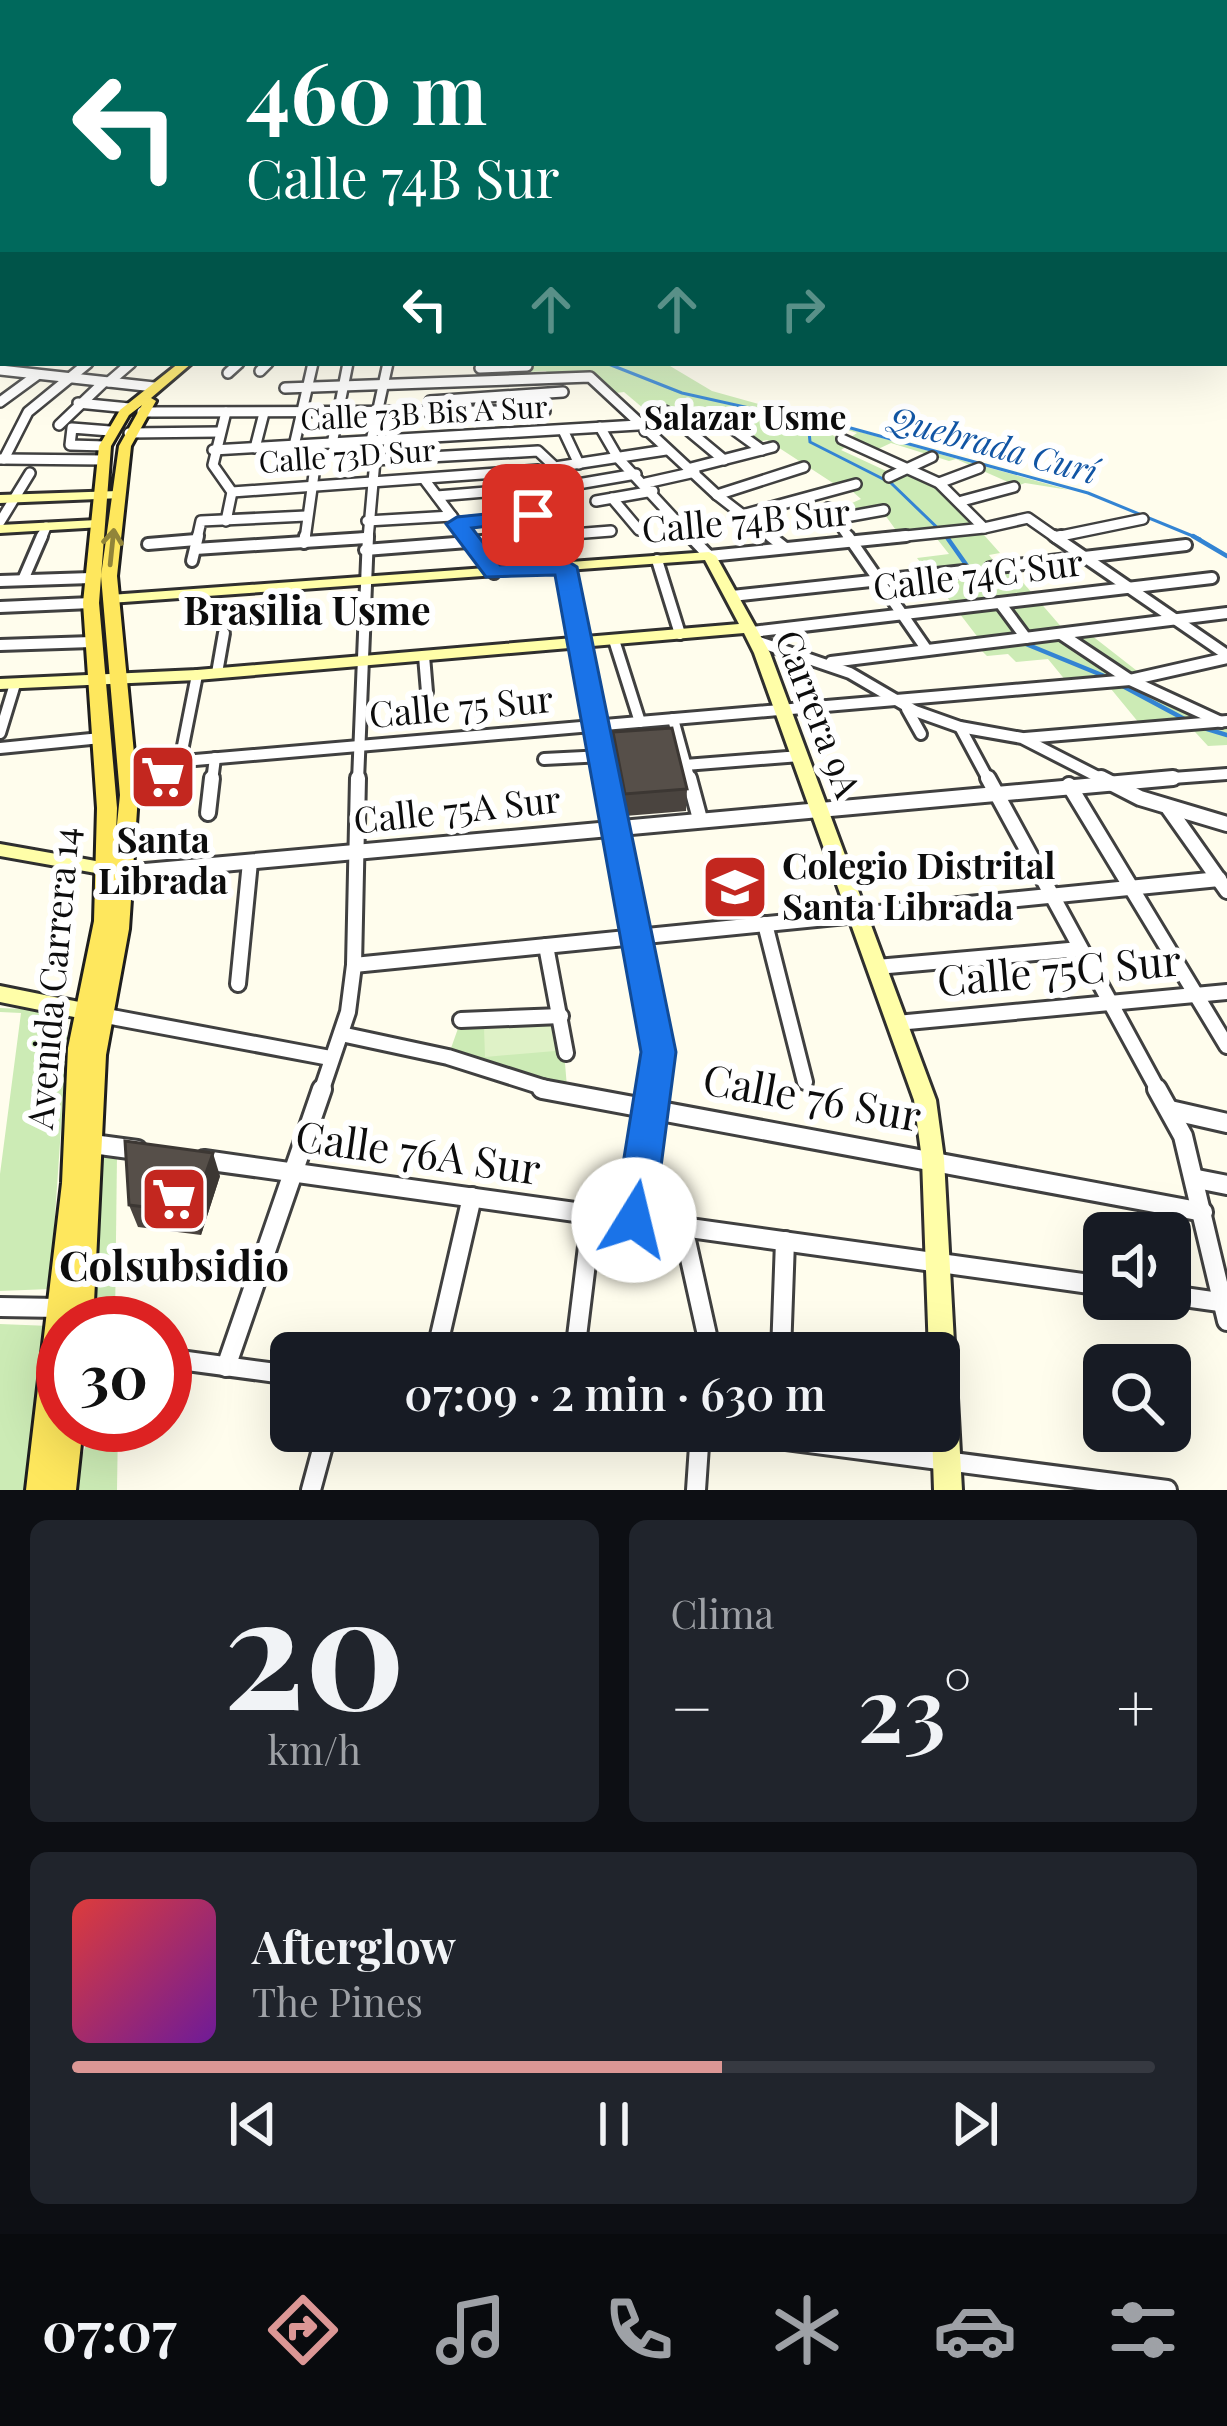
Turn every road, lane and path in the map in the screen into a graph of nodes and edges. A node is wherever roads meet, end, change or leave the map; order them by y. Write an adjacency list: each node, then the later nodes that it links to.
1 (85, 366): 16 (street)
2 (126, 366): 17 (street)
3 (181, 366): 20 (main road, Avenida Carrera 14)
4 (191, 366): 30 (main road, Avenida Carrera 14)
5 (236, 366): 14 (street)
6 (265, 366): 12 (street)
7 (312, 366): 22 (street)
8 (347, 366): 23 (street)
9 (387, 366): 24 (street)
10 (479, 366): 11 (street); 18 (street)
11 (527, 366)
12 (260, 371)
13 (2, 372): 15 (street)
14 (228, 373)
15 (38, 375): 16 (street); 28 (street)
16 (74, 379): 17 (street); 52 (street)
17 (106, 382): 20 (street); 29 (street)
18 (483, 382): 19 (street); 45 (street)
19 (422, 385): 24 (street); 27 (street)
20 (154, 387): 30 (main road, Avenida Carrera 14)
21 (284, 388): 22 (street)
22 (304, 388): 23 (street); 36 (street)
23 (340, 388): 24 (street); 37 (street)
24 (381, 388): 39 (street)
25 (563, 392): 26 (street)
26 (513, 396): 27 (street); 34 (street)
27 (430, 401): 41 (street)
28 (0, 402)
29 (77, 403): 30 (street); 43 (street)
30 (136, 410): 33 (street); 47 (main road, Avenida Carrera 14); 50 (main road, Avenida Carrera 14)
31 (545, 411): 34 (street)
32 (665, 411): 42 (street)
33 (226, 412): 35 (street); 48 (street)
34 (525, 412): 38 (street); 49 (street)
35 (264, 413): 36 (street); 60 (street)
36 (298, 413): 37 (street); 59 (street)
37 (336, 414): 39 (street); 57 (street)
38 (474, 414): 41 (street); 53 (street)
39 (376, 415): 40 (street); 56 (street)
40 (425, 415): 41 (street); 54 (street)
41 (438, 415)
42 (681, 423): 45 (street, Calle 73B Bis A Sur); 68 (street); 68 (street, Calle 73B Bis A Sur)
43 (59, 425)
44 (600, 427): 45 (street, Calle 73B Bis A Sur); 46 (street, Calle 73B Bis A Sur); 65 (street, Carrera 9A)
45 (641, 428): 62 (street)
46 (563, 430): 49 (street, Calle 73B Bis A Sur); 69 (street)
47 (110, 431): 63 (main road, Avenida Carrera 14); 63 (street)
48 (219, 432): 50 (street); 61 (street)
49 (530, 432): 53 (street, Calle 73B Bis A Sur)
50 (129, 433): 86 (main road, Avenida Carrera 14)
51 (0, 434): 52 (street)
52 (17, 434): 66 (street)
53 (476, 435): 54 (street, Calle 73B Bis A Sur)
54 (424, 439): 56 (street, Calle 73B Bis A Sur)
55 (842, 439): 71 (street)
56 (371, 441): 57 (street, Calle 73B Bis A Sur); 67 (street)
57 (332, 444): 58 (street, Calle 73B Bis A Sur)
58 (318, 445): 59 (street, Calle 73B Bis A Sur); 82 (street)
59 (294, 446): 60 (street, Calle 73B Bis A Sur)
60 (255, 448): 61 (street, Calle 73B Bis A Sur)
61 (214, 450): 85 (street)
62 (666, 450): 65 (street); 74 (street)
63 (104, 453): 66 (street); 88 (main road, Avenida Carrera 14)
64 (932, 457): 71 (street)
65 (618, 458): 69 (street); 76 (street, Carrera 9A)
66 (2, 459)
67 (375, 460): 69 (street); 79 (street)
68 (724, 460): 74 (street)
69 (579, 464)
70 (804, 467): 87 (street)
71 (912, 468): 77 (street); 80 (street)
72 (979, 468): 80 (street)
73 (538, 470): 78 (street, Calle 73D Sur)
74 (693, 470): 83 (street); 87 (street)
75 (29, 473): 91 (street)
76 (636, 474): 83 (street, Carrera 9A); 89 (street)
77 (889, 477)
78 (424, 479): 79 (street, Calle 73D Sur); 89 (street)
79 (370, 483): 82 (street, Calle 73D Sur); 102 (street)
80 (938, 483): 93 (street)
81 (856, 484): 97 (street)
82 (309, 487): 85 (street, Calle 73D Sur); 98 (street)
83 (649, 487): 90 (street); 119 (street, Carrera 9A)
84 (1014, 487): 93 (street)
85 (232, 492): 101 (street)
86 (118, 495): 88 (street); 134 (main road, Avenida Carrera 14, one-way to 86)
87 (717, 495): 97 (street)
88 (100, 496): 91 (street); 103 (main road, Avenida Carrera 14)
89 (437, 496): 100 (street)
90 (612, 498): 92 (street); 108 (street)
91 (7, 499): 105 (street)
92 (596, 501)
93 (962, 501): 107 (street)
94 (884, 510): 96 (street)
95 (572, 512): 100 (street)
96 (831, 513): 104 (street); 111 (street)
97 (742, 515): 117 (street)
98 (306, 516): 101 (street); 112 (street)
99 (1143, 519): 110 (street)
100 (454, 520): 102 (street); 113 (street)
101 (226, 521): 118 (street)
102 (367, 521): 115 (street)
103 (97, 524): 106 (street); 126 (main road, Avenida Carrera 14)
104 (801, 525)
105 (0, 526): 106 (street)
106 (46, 527): 128 (street)
107 (984, 528): 110 (street, Calle 74B Sur); 111 (street, Calle 74B Sur)
108 (639, 530)
109 (611, 531): 113 (street)
110 (1056, 538): 120 (street)
111 (851, 541): 117 (street, Calle 74B Sur); 129 (street)
112 (304, 543): 115 (street); 118 (street)
113 (472, 543): 115 (street); 125 (street)
114 (148, 544): 118 (street)
115 (366, 544): 131 (street)
116 (1186, 544): 120 (street)
117 (785, 548): 119 (street, Calle 74B Sur)
118 (194, 550)
119 (710, 556): 121 (street, Calle 74B Sur); 133 (street, Carrera 9A)
120 (1086, 558): 123 (street); 132 (street)
121 (657, 560): 122 (street, Calle 74B Sur); 141 (street)
122 (566, 567): 125 (street, Calle 74B Sur); 147 (street)
123 (990, 568)
124 (964, 571): 129 (street)
125 (494, 572): 131 (street, Calle 74B Sur)
126 (92, 578): 128 (street); 134 (main road, Avenida Carrera 14)
127 (1212, 578): 132 (street, Calle 74C Sur)
128 (23, 580): 130 (street)
129 (878, 580): 133 (street); 138 (street)
130 (0, 581)
131 (365, 582): 134 (street, Calle 74B Sur); 152 (street)
132 (1128, 587): 135 (street, Calle 74C Sur); 139 (street)
133 (732, 596): 142 (street, Carrera 9A)
134 (100, 601): 136 (street, Calle 74B Sur); 146 (main road, Avenida Carrera 14); 156 (main road, Avenida Carrera 14)
135 (1000, 603): 138 (street, Calle 74C Sur); 144 (street)
136 (2, 610)
137 (1227, 613): 139 (street)
138 (902, 614): 142 (street, Calle 74C Sur); 149 (street)
139 (1174, 620): 143 (street); 151 (street)
140 (224, 633): 154 (street)
141 (680, 634): 142 (street, Calle 74C Sur); 145 (street, Calle 74C Sur)
142 (752, 634): 153 (street); 161 (street, Carrera 9A)
143 (1061, 634): 144 (street); 157 (street)
144 (1025, 638): 149 (street)
145 (614, 640): 147 (street, Calle 74C Sur); 165 (street)
146 (92, 642): 148 (street); 156 (main road, Avenida Carrera 14)
147 (581, 642): 150 (street, Calle 74C Sur); 166 (street)
148 (0, 645)
149 (927, 650): 153 (street)
150 (424, 656): 152 (street, Calle 74C Sur); 159 (street)
151 (1227, 657): 157 (street, Calle 75 Sur)
152 (360, 661): 154 (street, Calle 74C Sur); 172 (street)
153 (824, 663): 160 (street)
154 (217, 673): 155 (street, Calle 74C Sur)
155 (197, 675): 156 (street, Calle 74C Sur); 178 (street)
156 (107, 680): 158 (street, Calle 74C Sur); 170 (main road, Avenida Carrera 14); 194 (main road, Avenida Carrera 14)
157 (1120, 681): 160 (street, Calle 75 Sur); 164 (street)
158 (7, 684): 168 (street)
159 (427, 692)
160 (891, 699): 161 (street, Calle 75 Sur); 162 (street)
161 (782, 708): 163 (street, Calle 75 Sur); 175 (street, Carrera 9A)
162 (907, 708): 167 (street); 169 (street)
163 (673, 719): 165 (street, Calle 75 Sur); 180 (street)
164 (1224, 721): 171 (street)
165 (640, 722): 166 (street, Calle 75 Sur)
166 (597, 725): 172 (street, Calle 75 Sur); 174 (street)
167 (960, 727): 171 (street); 184 (street)
168 (0, 734)
169 (921, 734)
170 (101, 738): 173 (street); 194 (main road, Avenida Carrera 14)
171 (1022, 738): 182 (street)
172 (357, 746): 176 (street, Calle 75 Sur); 192 (street)
173 (0, 748)
174 (604, 755): 177 (street); 190 (street)
175 (800, 756): 180 (street); 185 (street, Carrera 9A)
176 (215, 758): 178 (street, Calle 75 Sur); 187 (street)
177 (544, 759)
178 (180, 761): 179 (street, Calle 75 Sur)
179 (159, 763)
180 (686, 765): 188 (street)
181 (1227, 774): 182 (street, Calle 75A Sur)
182 (1106, 783): 183 (street, Calle 75A Sur); 186 (street)
183 (1069, 785): 184 (street, Calle 75A Sur); 196 (street)
184 (995, 791): 185 (street, Calle 75A Sur); 197 (street)
185 (820, 807): 188 (street, Calle 75A Sur); 198 (street, Carrera 9A)
186 (1168, 808): 189 (street); 195 (street)
187 (208, 813)
188 (700, 819): 190 (street, Calle 75A Sur)
189 (1227, 824)
190 (618, 827): 192 (street, Calle 75A Sur); 200 (street)
191 (0, 850): 194 (street, Calle 75A Sur)
192 (356, 853): 193 (street, Calle 75A Sur); 203 (street)
193 (250, 862): 194 (street, Calle 75A Sur); 205 (street)
194 (115, 871): 210 (main road, Avenida Carrera 14)
195 (1223, 885): 196 (street)
196 (1131, 888): 197 (street); 208 (street)
197 (1052, 896): 198 (street); 202 (street)
198 (858, 915): 199 (street); 204 (street, Carrera 9A)
199 (765, 924): 200 (street); 218 (street)
200 (639, 937): 201 (street); 219 (street)
201 (546, 946): 203 (street); 211 (street)
202 (1080, 949): 204 (street); 209 (street)
203 (354, 965): 214 (street)
204 (877, 967): 213 (street, Carrera 9A)
205 (238, 985)
206 (1227, 992): 208 (street, Calle 75C Sur)
207 (0, 994): 210 (street)
208 (1196, 994): 209 (street, Calle 75C Sur); 215 (street)
209 (1109, 1003): 213 (street, Calle 75C Sur); 220 (street)
210 (93, 1013): 217 (street); 222 (main road, Avenida Carrera 14)
211 (561, 1016): 212 (street); 216 (street)
212 (461, 1021)
213 (897, 1023): 225 (street, Carrera 9A)
214 (340, 1034): 217 (street); 219 (street, Calle 76 Sur)
215 (1227, 1046)
216 (566, 1053)
217 (330, 1058): 226 (street)
218 (805, 1082)
219 (652, 1108): 225 (street, Calle 76 Sur); 232 (street)
220 (1170, 1110): 221 (street); 227 (street)
221 (1227, 1123)
222 (85, 1143): 223 (street); 237 (main road, Avenida Carrera 14)
223 (150, 1152)
224 (173, 1155): 226 (street, Calle 76A Sur)
225 (933, 1159): 230 (street, Calle 76 Sur); 235 (street, Carrera 9A)
226 (290, 1172): 229 (street, Calle 76A Sur); 247 (street)
227 (1197, 1179): 228 (street); 230 (street)
228 (1227, 1185)
229 (472, 1197): 231 (street, Calle 76A Sur); 242 (street)
230 (1203, 1212): 240 (street)
231 (592, 1214): 232 (street, Calle 76A Sur); 243 (street)
232 (634, 1220): 233 (street, Calle 76A Sur)
233 (683, 1227): 234 (street, Calle 76A Sur); 244 (street)
234 (785, 1241): 235 (street, Calle 76A Sur); 245 (street)
235 (937, 1262): 236 (street, Calle 76A Sur); 254 (street, Carrera 9A)
236 (1083, 1283)
237 (75, 1296)
238 (1191, 1300): 240 (street)
239 (0, 1307): 241 (street)
240 (1226, 1309)
241 (36, 1310)
242 (441, 1332)
243 (577, 1332)
244 (706, 1332)
245 (783, 1332)
246 (192, 1362): 247 (street)
247 (226, 1366): 248 (street)
248 (270, 1372)
249 (46, 1452): 255 (main road, Avenida Carrera 14)
250 (65, 1452): 256 (main road)
251 (321, 1452): 257 (street)
252 (699, 1452): 258 (street)
253 (888, 1452): 254 (street)
254 (946, 1461): 259 (street, Carrera 9A); 260 (street)
255 (41, 1490)
256 (61, 1490)
257 (310, 1490)
258 (696, 1490)
259 (947, 1490)
260 (1167, 1490)

